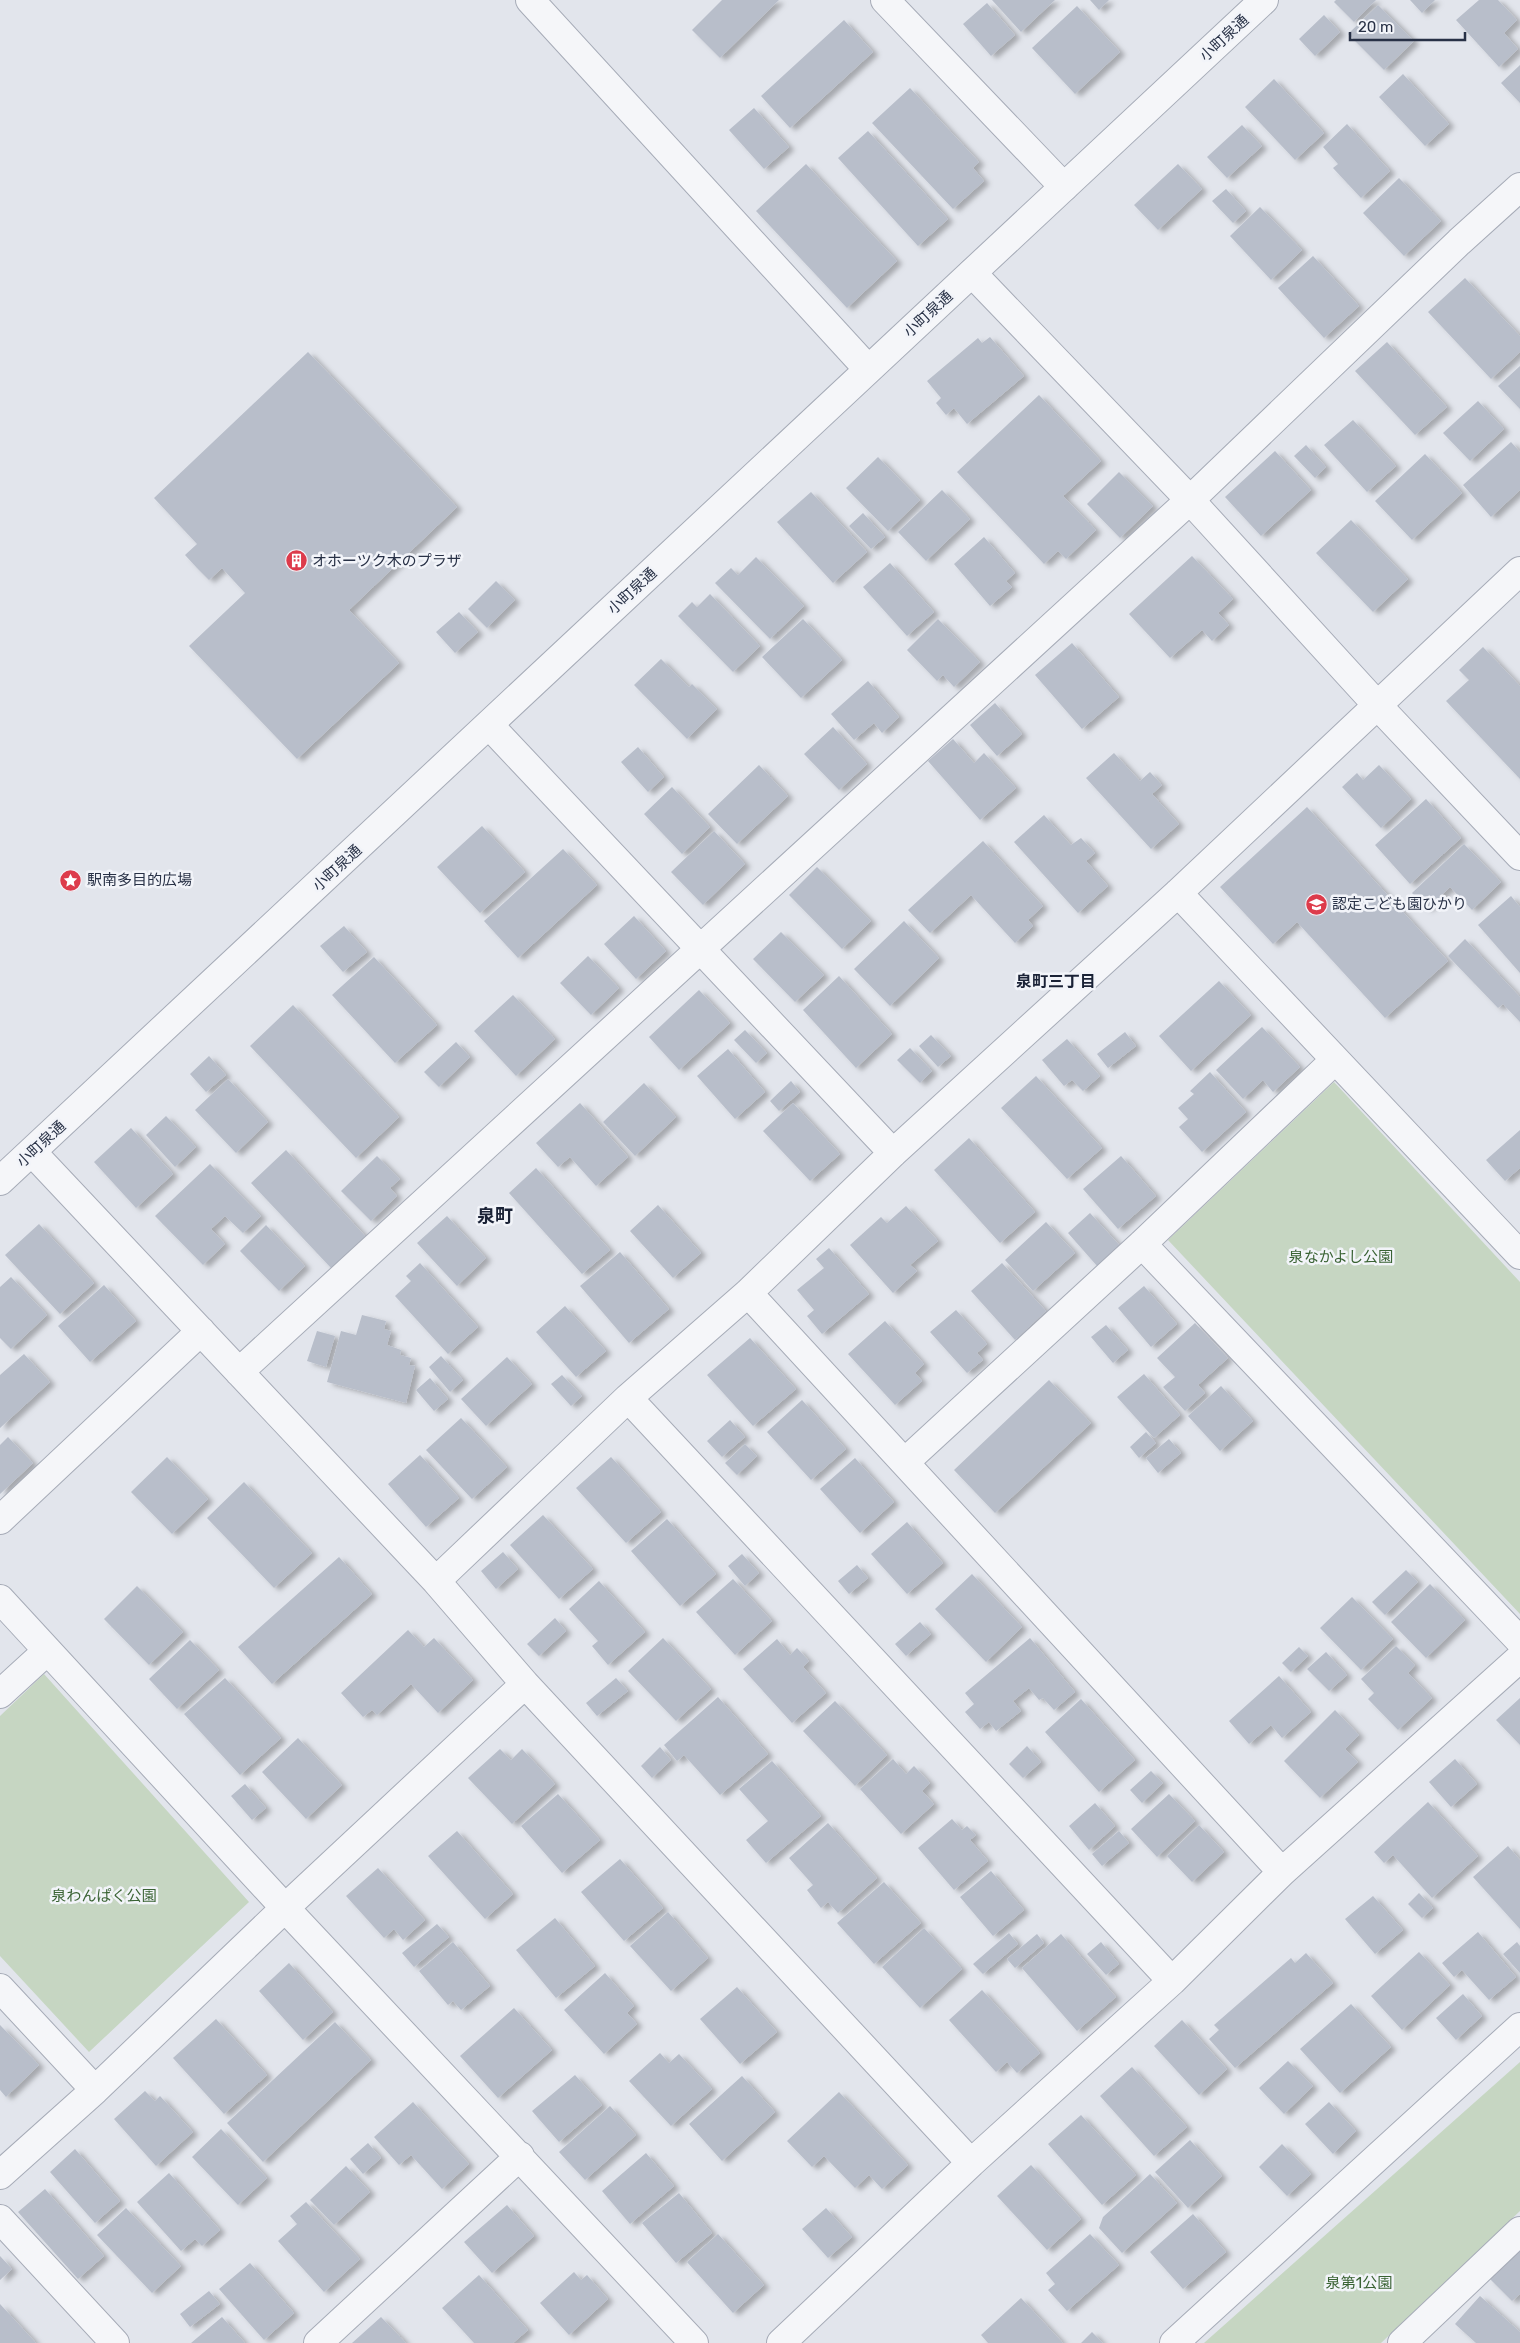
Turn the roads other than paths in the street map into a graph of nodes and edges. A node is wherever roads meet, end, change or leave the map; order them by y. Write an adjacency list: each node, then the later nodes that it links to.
1 (885, 0): 4 (street)
2 (1264, 0): 4 (street, 小町泉通)
3 (540, 3): 7 (street)
4 (1064, 187): 6 (street, 小町泉通)
5 (1520, 187): 8 (street)
6 (972, 273): 7 (street, 小町泉通); 8 (street)
7 (868, 369): 11 (street, 小町泉通)
8 (1190, 500): 10 (street); 14 (street)
9 (1520, 571): 10 (street)
10 (1378, 706): 12 (street); 13 (street)
11 (489, 725): 14 (street); 16 (street, 小町泉通)
12 (1520, 856)
13 (1178, 893): 15 (street); 17 (street)
14 (700, 950): 17 (street); 23 (street)
15 (1335, 1060): 19 (street); 20 (street)
16 (32, 1152): 18 (street, 小町泉通); 22 (street)
17 (893, 1153): 21 (street)
18 (0, 1181)
19 (1142, 1244): 25 (street); 29 (street)
20 (1520, 1255)
21 (748, 1294): 24 (street); 25 (street)
22 (201, 1331): 23 (street); 26 (street)
23 (240, 1372): 27 (street)
24 (628, 1398): 27 (street); 36 (street)
25 (905, 1462): 34 (street)
26 (0, 1520)
27 (436, 1581): 32 (street)
28 (0, 1599): 30 (street)
29 (1520, 1642)
30 (46, 1651): 33 (street); 35 (street)
31 (1520, 1658): 34 (street)
32 (525, 1684): 35 (street); 41 (street)
33 (0, 1694)
34 (1282, 1872): 36 (street)
35 (285, 1908): 39 (street); 40 (street)
36 (1172, 1981): 41 (street)
37 (0, 1988): 39 (street)
38 (1520, 2027): 49 (street)
39 (95, 2090): 42 (street)
40 (520, 2156): 46 (street); 47 (street)
41 (971, 2163): 48 (street)
42 (0, 2175)
43 (0, 2219): 45 (street)
44 (1520, 2231): 50 (street)
45 (115, 2343)
46 (318, 2343)
47 (694, 2343)
48 (781, 2343)
49 (1174, 2343)
50 (1402, 2343)

